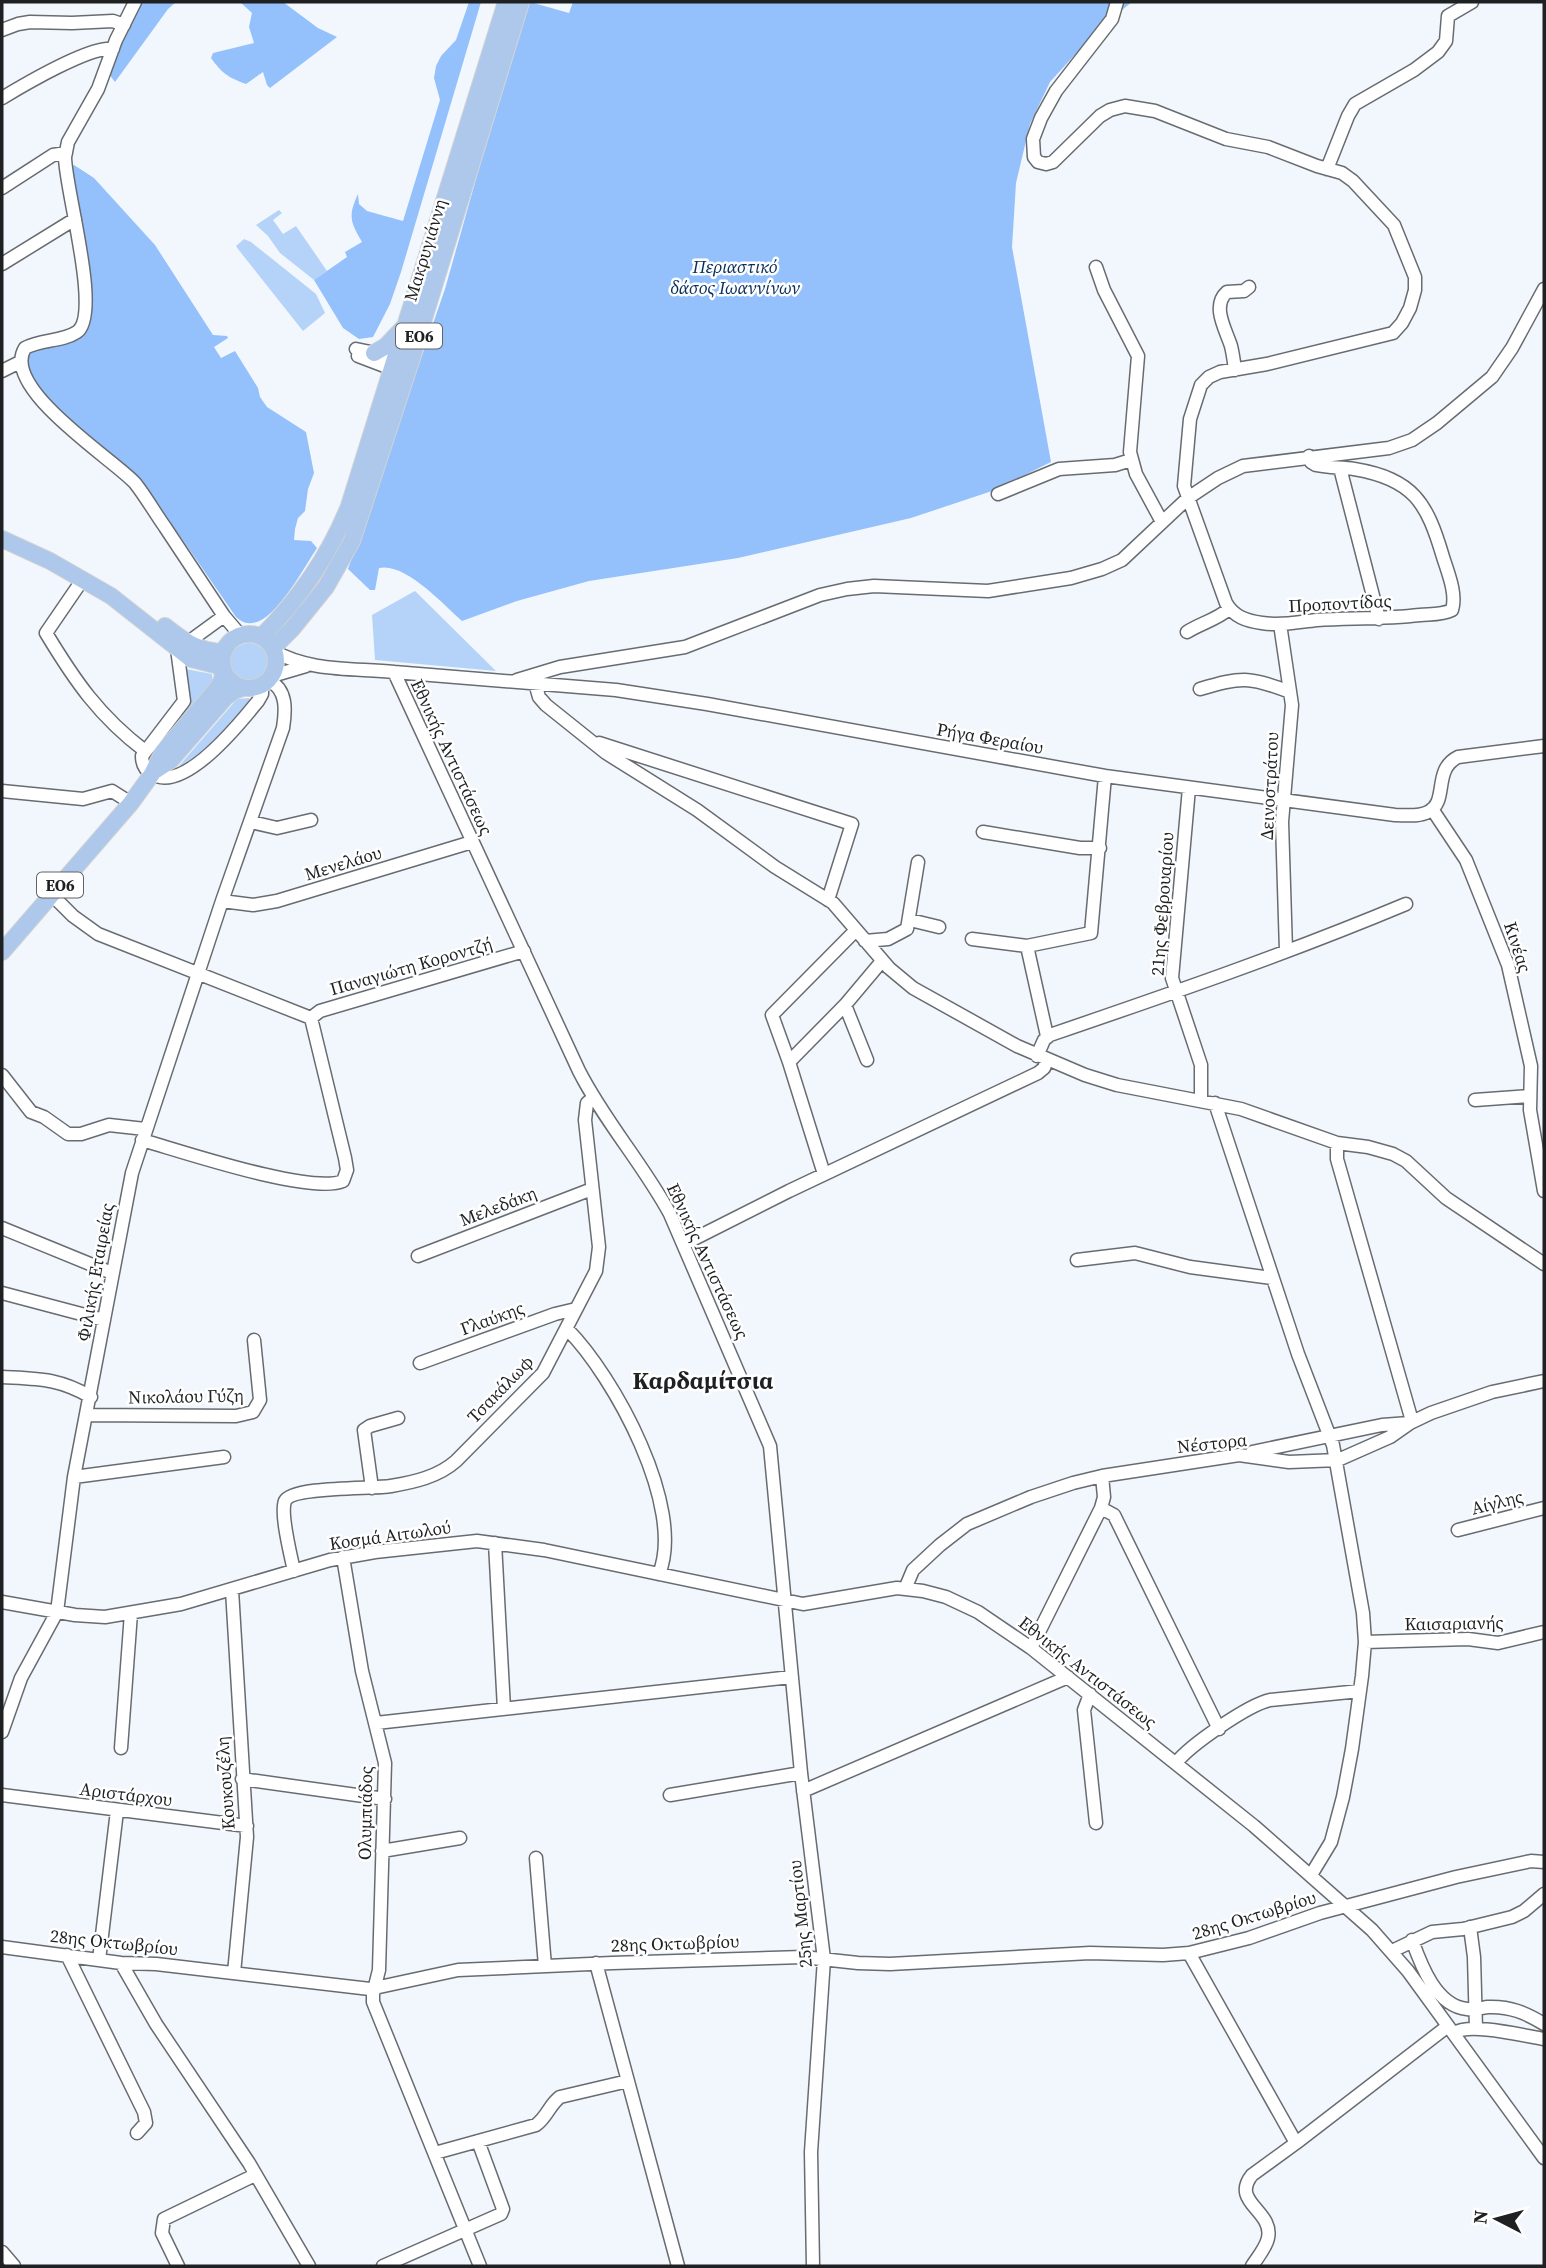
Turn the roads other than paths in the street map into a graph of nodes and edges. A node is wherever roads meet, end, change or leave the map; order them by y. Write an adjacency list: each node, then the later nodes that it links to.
1 (135, 2): 6 (street)
2 (506, 2): 18 (main road, Μακρυγιάννη / ΕΟ6)
3 (521, 2): 21 (main road, Μακρυγιάννη / ΕΟ6)
4 (1117, 2): 11 (street)
5 (1472, 2): 11 (street)
6 (124, 25): 7 (street); 8 (street)
7 (2, 30)
8 (113, 49): 9 (street); 10 (street)
9 (2, 98)
10 (66, 153): 12 (street); 13 (street)
11 (1327, 169): 22 (street)
12 (2, 188)
13 (75, 219): 14 (street); 20 (street)
14 (2, 264)
15 (1096, 267): 25 (street)
16 (1249, 287): 22 (street)
17 (1544, 289): 24 (street)
18 (407, 323): 19 (main road); 21 (main road, Μακρυγιάννη / ΕΟ6)
19 (374, 353): 21 (street); 21 (street)
20 (18, 363): 23 (street); 33 (street)
21 (402, 365): 38 (main road, Μακρυγιάννη / ΕΟ6); 40 (main road, Μακρυγιάννη / ΕΟ6)
22 (1235, 370): 28 (street)
23 (2, 372)
24 (1309, 456): 26 (street); 28 (street)
25 (1131, 460): 27 (street); 29 (street)
26 (1340, 468): 34 (street); 34 (street, Προποντίδας)
27 (998, 494)
28 (1188, 498): 29 (street); 32 (street)
29 (1162, 522): 45 (street)
30 (2, 539): 31 (main road)
31 (83, 579): 39 (main road); 52 (street)
32 (1230, 611): 35 (street, Προποντίδας); 36 (street)
33 (225, 616): 37 (street); 39 (street)
34 (1379, 619): 35 (street, Προποντίδας)
35 (1280, 624): 49 (street, Δεινοστράτου)
36 (1186, 632)
37 (241, 636): 38 (main road); 41 (main road, ΕΟ6)
38 (261, 637): 40 (main road)
39 (182, 646): 41 (main road); 52 (street)
40 (274, 650): 42 (street); 44 (main road)
41 (223, 663): 47 (main road); 53 (main road, ΕΟ6)
42 (310, 665): 43 (street, Εθνικής Αντιστάσεως); 44 (street)
43 (394, 672): 45 (street, Ρήγα Φεραίου); 63 (street, Εθνικής Αντιστάσεως)
44 (268, 680): 47 (main road, ΕΟ6); 53 (street); 61 (street, Φιλικής Εταιρείας)
45 (510, 682): 46 (street, Ρήγα Φεραίου)
46 (535, 683): 50 (street); 54 (street, Ρήγα Φεραίου)
47 (243, 688): 53 (main road, ΕΟ6)
48 (1200, 690): 49 (street)
49 (1290, 692): 57 (street, Δεινοστράτου)
50 (594, 745): 67 (street); 67 (street)
51 (1544, 746): 59 (street)
52 (145, 751): 53 (street)
53 (152, 774): 58 (main road, ΕΟ6)
54 (1105, 776): 55 (street, Ρήγα Φεραίου); 64 (street)
55 (1189, 788): 57 (street, Ρήγα Φεραίου); 81 (street, 21ης Φεβρουαρίου)
56 (2, 790): 58 (street)
57 (1284, 800): 59 (street, Ρήγα Φεραίου); 77 (street, Δεινοστράτου)
58 (131, 803): 66 (main road, ΕΟ6)
59 (1432, 809): 89 (street, Κινέας)
60 (311, 820): 61 (street)
61 (251, 822): 68 (street, Φιλικής Εταιρείας)
62 (983, 832): 64 (street)
63 (472, 842): 68 (street, Μενελάου); 76 (street, Εθνικής Αντιστάσεως)
64 (1100, 848): 75 (street)
65 (918, 862): 70 (street)
66 (52, 895): 78 (main road, ΕΟ6); 80 (street)
67 (828, 900): 72 (street)
68 (222, 901): 80 (street, Φιλικής Εταιρείας)
69 (1406, 904): 77 (street)
70 (910, 920): 71 (street); 74 (street)
71 (939, 928)
72 (856, 930): 74 (street); 87 (street)
73 (972, 939): 75 (street)
74 (865, 941): 79 (street)
75 (1027, 946): 84 (street)
76 (523, 951): 83 (street, Παναγιώτη Κοροντζή); 90 (street, Εθνικής Αντιστάσεως)
77 (1286, 951): 81 (street)
78 (2, 952)
79 (882, 961): 82 (street); 85 (street)
80 (199, 972): 83 (street); 94 (street, Φιλικής Εταιρείας)
81 (1176, 992): 84 (street); 92 (street, 21ης Φεβρουαρίου)
82 (845, 1005): 86 (street); 87 (street)
83 (311, 1018): 94 (street)
84 (1047, 1036): 85 (street)
85 (1042, 1058): 92 (street); 96 (street)
86 (867, 1059)
87 (789, 1062): 96 (street)
88 (2, 1075): 94 (street)
89 (1530, 1096): 91 (street); 98 (street, Κινέας)
90 (593, 1098): 97 (street, Τσακάλωφ); 100 (street, Εθνικής Αντιστάσεως)
91 (1475, 1100)
92 (1201, 1101): 93 (street)
93 (1215, 1103): 95 (street); 105 (street)
94 (144, 1135): 104 (street, Φιλικής Εταιρείας)
95 (1337, 1143): 103 (street); 117 (street)
96 (824, 1174): 100 (street)
97 (592, 1189): 101 (street, Μελεδάκη); 107 (street, Τσακάλωφ)
98 (1544, 1192)
99 (2, 1228): 104 (street)
100 (684, 1244): 134 (street, Εθνικής Αντιστάσεως)
101 (418, 1256)
102 (1077, 1260): 105 (street)
103 (1544, 1264)
104 (112, 1273): 108 (street, Φιλικής Εταιρείας)
105 (1272, 1278): 118 (street)
106 (2, 1293): 108 (street)
107 (576, 1309): 109 (street, Τσακάλωφ); 111 (street, Γλαύκης)
108 (104, 1320): 114 (street, Φιλικής Εταιρείας)
109 (567, 1329): 124 (street, Τσακάλωφ); 131 (street)
110 (254, 1340): 115 (street, Νικολάου Γύζη)
111 (420, 1363)
112 (2, 1377): 114 (street)
113 (1544, 1381): 117 (street, Νέστορα)
114 (91, 1396): 115 (street, Φιλικής Εταιρείας)
115 (86, 1415): 123 (street, Φιλικής Εταιρείας)
116 (398, 1418): 124 (street)
117 (1411, 1422): 118 (street); 121 (street, Νέστορα)
118 (1331, 1437): 119 (street); 121 (street)
119 (1239, 1455): 121 (street, Νέστορα); 122 (street, Νέστορα)
120 (224, 1457): 123 (street)
121 (1338, 1461): 139 (street)
122 (1102, 1476): 125 (street); 132 (street, Νέστορα)
123 (74, 1477): 136 (street, Φιλικής Εταιρείας)
124 (372, 1488): 130 (street, Τσακάλωφ)
125 (1101, 1508): 140 (street); 148 (street)
126 (1544, 1508): 127 (street, Αίγλης)
127 (1458, 1530)
128 (495, 1543): 129 (street, Κοσμά Αιτωλού); 131 (street, Κοσμά Αιτωλού); 146 (street)
129 (343, 1557): 130 (street, Κοσμά Αιτωλού); 147 (street, Ολυμπιάδος)
130 (294, 1571): 133 (street, Κοσμά Αιτωλού)
131 (659, 1574): 134 (street, Κοσμά Αιτωλού)
132 (905, 1589): 134 (street, Εθνικής Αντιστάσεως); 140 (street, Εθνικής Αντιστάσεως)
133 (232, 1590): 137 (street, Κοσμά Αιτωλού); 153 (street, Κουκουζέλη)
134 (786, 1601): 141 (street, 25ης Μαρτίου)
135 (2, 1602): 136 (street, Κοσμά Αιτωλού)
136 (57, 1612): 137 (street, Κοσμά Αιτωλού); 145 (street, Φιλικής Εταιρείας)
137 (131, 1613): 150 (street)
138 (1544, 1632): 139 (street, Καισαριανής)
139 (1364, 1642): 143 (street)
140 (1031, 1648): 142 (street, Εθνικής Αντιστάσεως)
141 (791, 1677): 146 (street); 152 (street, 25ης Μαρτίου)
142 (1068, 1677): 144 (street, Εθνικής Αντιστάσεως); 154 (street)
143 (1360, 1691): 148 (street); 165 (street)
144 (1090, 1695): 151 (street, Εθνικής Αντιστάσεως); 159 (street)
145 (8, 1696): 149 (street, Φιλικής Εταιρείας)
146 (505, 1709): 147 (street)
147 (376, 1723): 157 (street, Ολυμπιάδος)
148 (1219, 1729): 151 (street)
149 (2, 1732)
150 (121, 1748)
151 (1175, 1763): 165 (street, Εθνικής Αντιστάσεως)
152 (800, 1773): 154 (street, 25ης Μαρτίου); 156 (street)
153 (242, 1779): 157 (street); 160 (street, Κουκουζέλη)
154 (803, 1791): 174 (street, 25ης Μαρτίου)
155 (2, 1795): 158 (street, Αριστάρχου)
156 (670, 1795)
157 (385, 1799): 162 (street, Ολυμπιάδος)
158 (117, 1811): 160 (street, Αριστάρχου); 175 (street)
159 (1096, 1824)
160 (247, 1826): 179 (street, Κουκουζέλη)
161 (460, 1838): 162 (street)
162 (382, 1851): 180 (street, Ολυμπιάδος)
163 (536, 1858): 178 (street)
164 (1544, 1862): 167 (street, 28ης Οκτωβρίου)
165 (1311, 1875): 167 (street, Εθνικής Αντιστάσεως)
166 (1544, 1894): 168 (street)
167 (1346, 1906): 171 (street, Εθνικής Αντιστάσεως); 172 (street, 28ης Οκτωβρίου)
168 (1470, 1927): 169 (street); 181 (street)
169 (1412, 1940): 171 (street); 181 (street)
170 (2, 1947): 173 (street, 28ης Οκτωβρίου)
171 (1392, 1951): 183 (street, Εθνικής Αντιστάσεως)
172 (1189, 1953): 174 (street, 28ης Οκτωβρίου); 189 (street)
173 (67, 1955): 175 (street, 28ης Οκτωβρίου); 187 (street)
174 (824, 1958): 177 (street, 28ης Οκτωβρίου); 201 (street, 25ης Μαρτίου)
175 (99, 1960): 176 (street, 28ης Οκτωβρίου)
176 (121, 1963): 179 (street, 28ης Οκτωβρίου); 192 (street)
177 (596, 1963): 178 (street, 28ης Οκτωβρίου); 186 (street)
178 (545, 1966): 180 (street, 28ης Οκτωβρίου)
179 (234, 1973): 180 (street, 28ης Οκτωβρίου)
180 (374, 1988): 190 (street)
181 (1475, 2009): 182 (street); 184 (street)
182 (1544, 2024)
183 (1451, 2029): 184 (street); 189 (street); 191 (street, Εθνικής Αντιστάσεως)
184 (1476, 2029): 185 (street)
185 (1544, 2039)
186 (628, 2081): 188 (street); 200 (street)
187 (137, 2133)
188 (478, 2141): 190 (street); 193 (street)
189 (1296, 2143): 202 (street)
190 (435, 2153): 193 (street)
191 (1544, 2158)
192 (255, 2175): 196 (street); 197 (street)
193 (464, 2230): 198 (street); 199 (street)
194 (2, 2252): 195 (street)
195 (14, 2266)
196 (178, 2266)
197 (309, 2266)
198 (383, 2266)
199 (480, 2266)
200 (678, 2266)
201 (813, 2266)
202 (1252, 2266)

